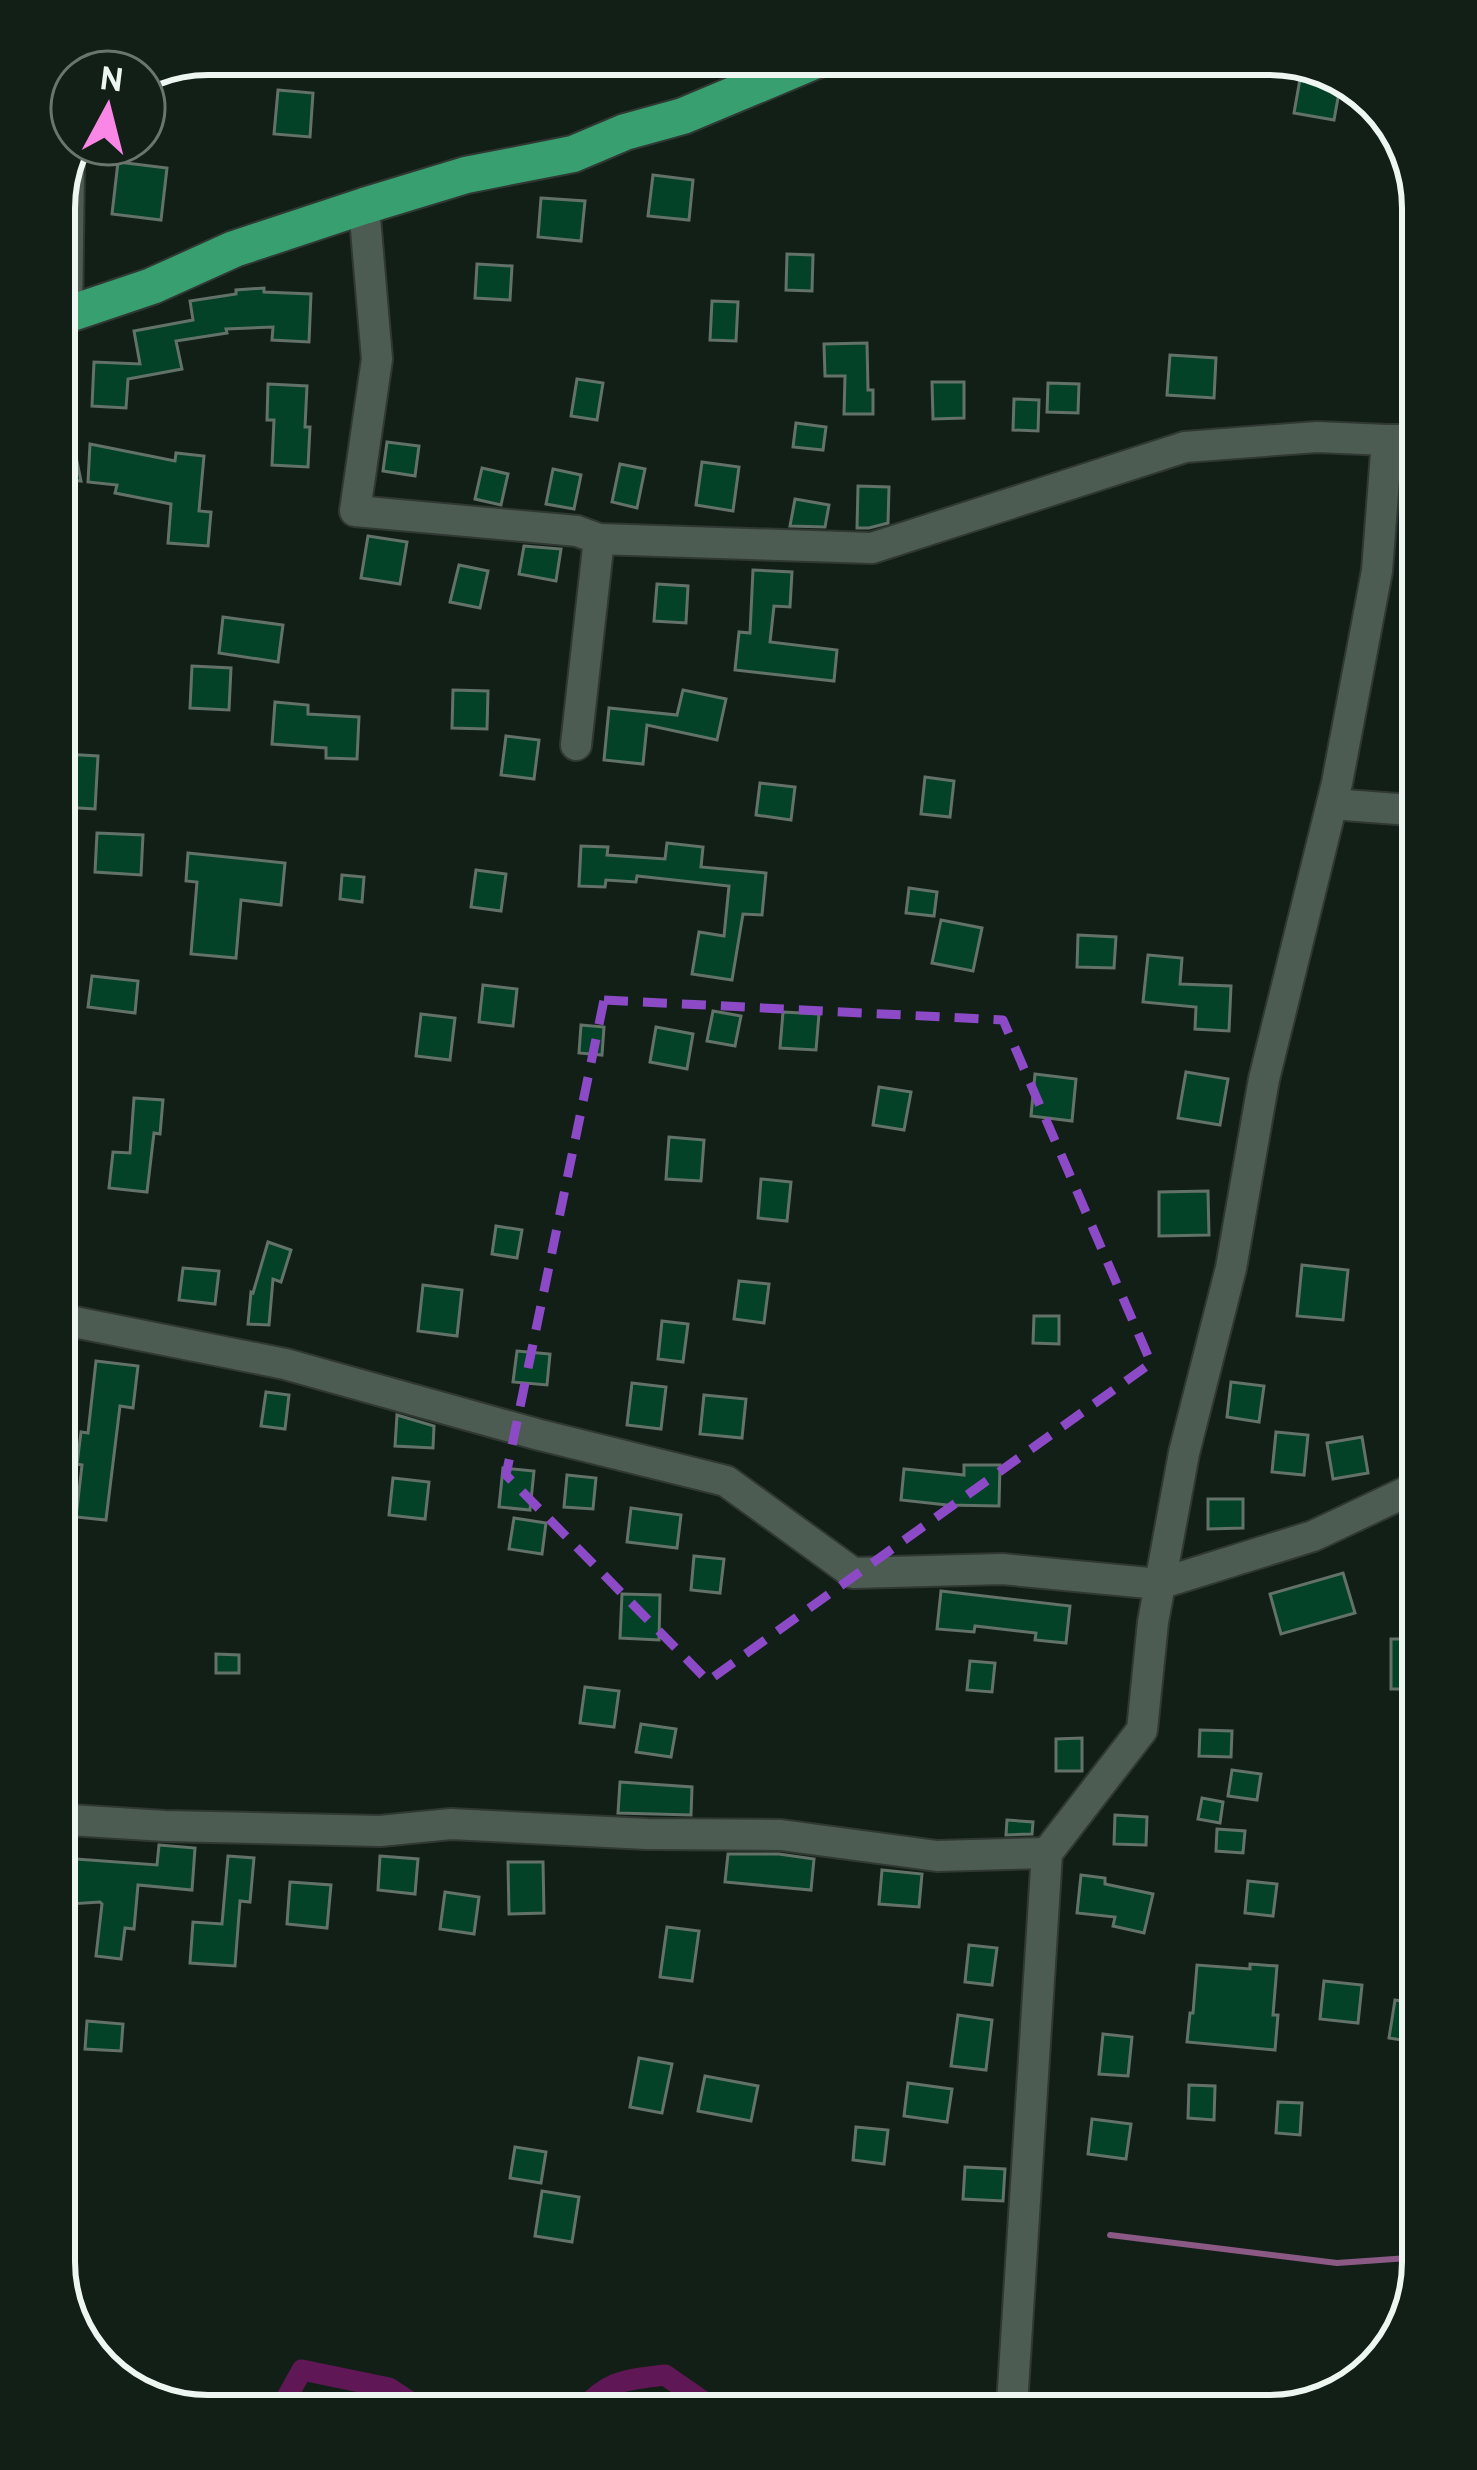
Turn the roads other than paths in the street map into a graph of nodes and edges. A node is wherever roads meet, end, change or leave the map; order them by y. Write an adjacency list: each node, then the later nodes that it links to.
1 (781, 75): 2 (main road)
2 (364, 206): 3 (main road); 6 (street)
3 (75, 312)
4 (1387, 440): 5 (street); 6 (street); 8 (street)
5 (1402, 440)
6 (599, 539): 7 (street)
7 (576, 745)
8 (1332, 803): 9 (street); 12 (street)
9 (1402, 809)
10 (75, 1322): 12 (street)
11 (1402, 1494): 12 (street)
12 (1159, 1584): 14 (street)
13 (75, 1820): 14 (street)
14 (1047, 1853): 15 (street)
15 (1013, 2395)

